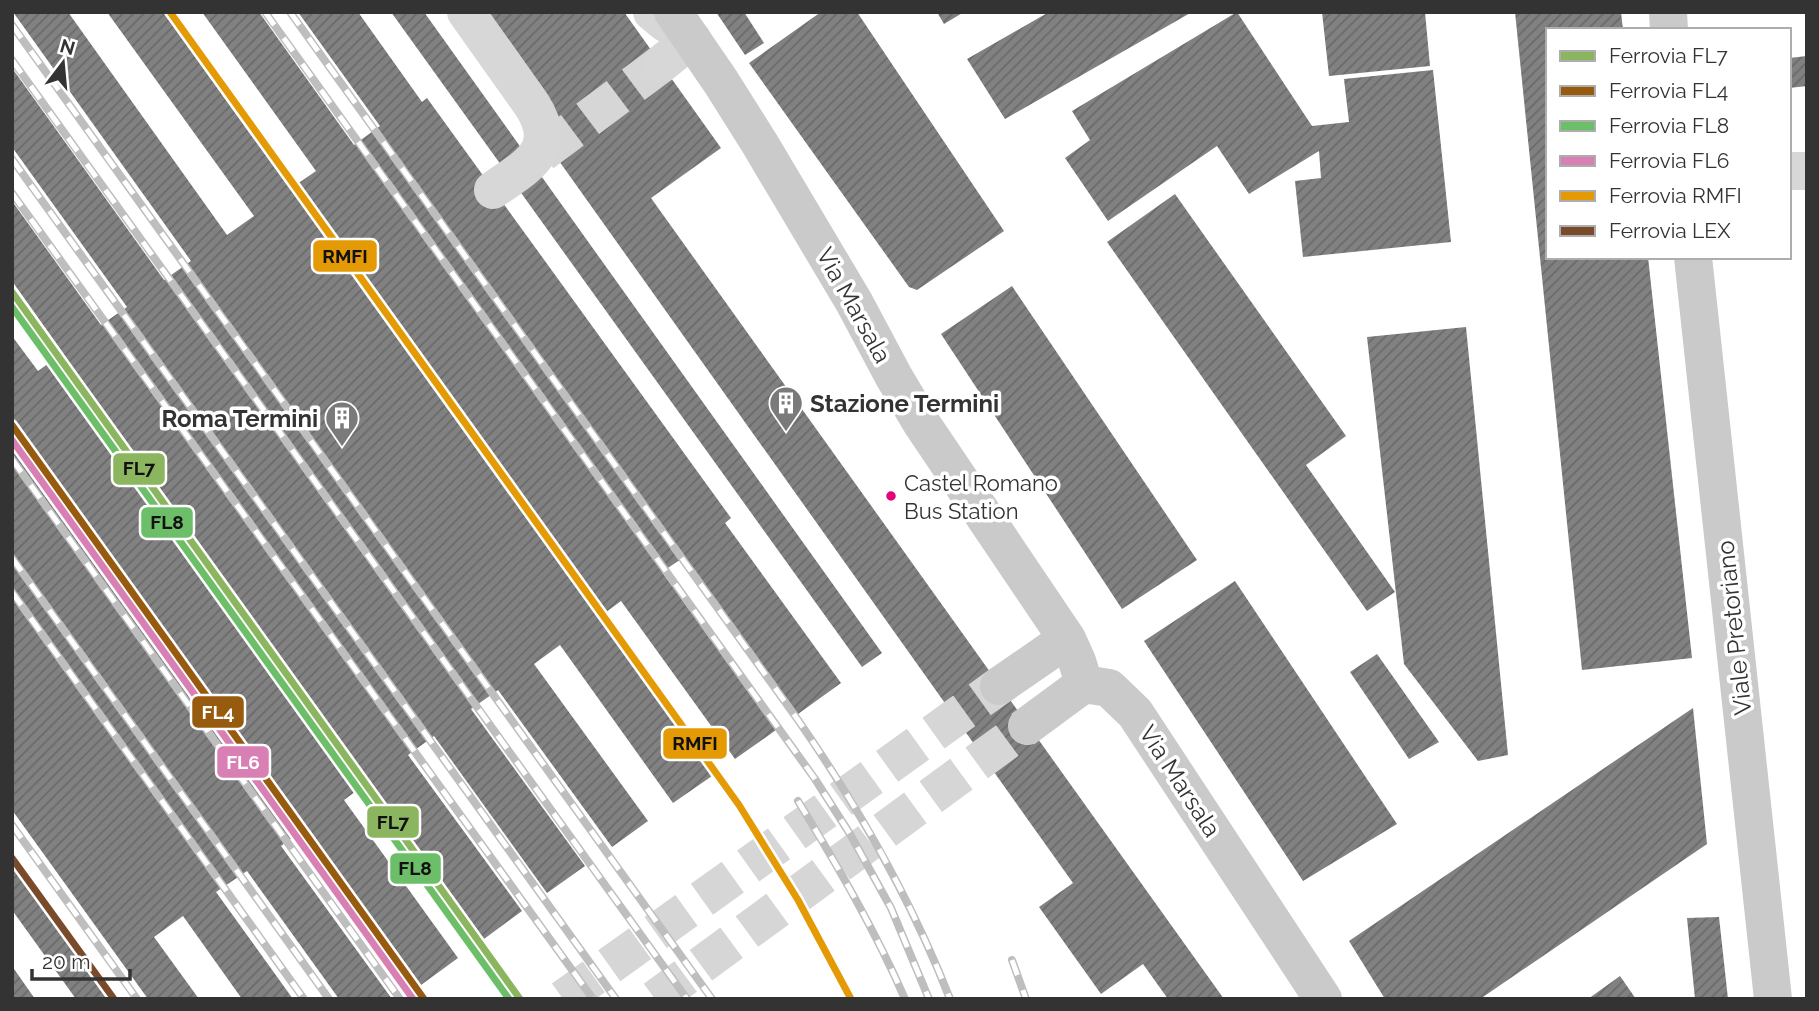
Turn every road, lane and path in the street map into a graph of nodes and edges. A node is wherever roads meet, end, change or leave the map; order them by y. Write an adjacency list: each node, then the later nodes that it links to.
1 (466, 12): 5 (street)
2 (652, 12): 3 (street)
3 (682, 26): 4 (street); 7 (main road, Via Marsala)
4 (661, 64)
5 (493, 190)
6 (1693, 259): 12 (main road, Viale Pretoriano)
7 (1067, 639): 8 (main road, Via Marsala); 9 (main road)
8 (1084, 684): 10 (main road); 11 (main road, Via Marsala)
9 (999, 686)
10 (1027, 726)
11 (1323, 999)
12 (1773, 999)

